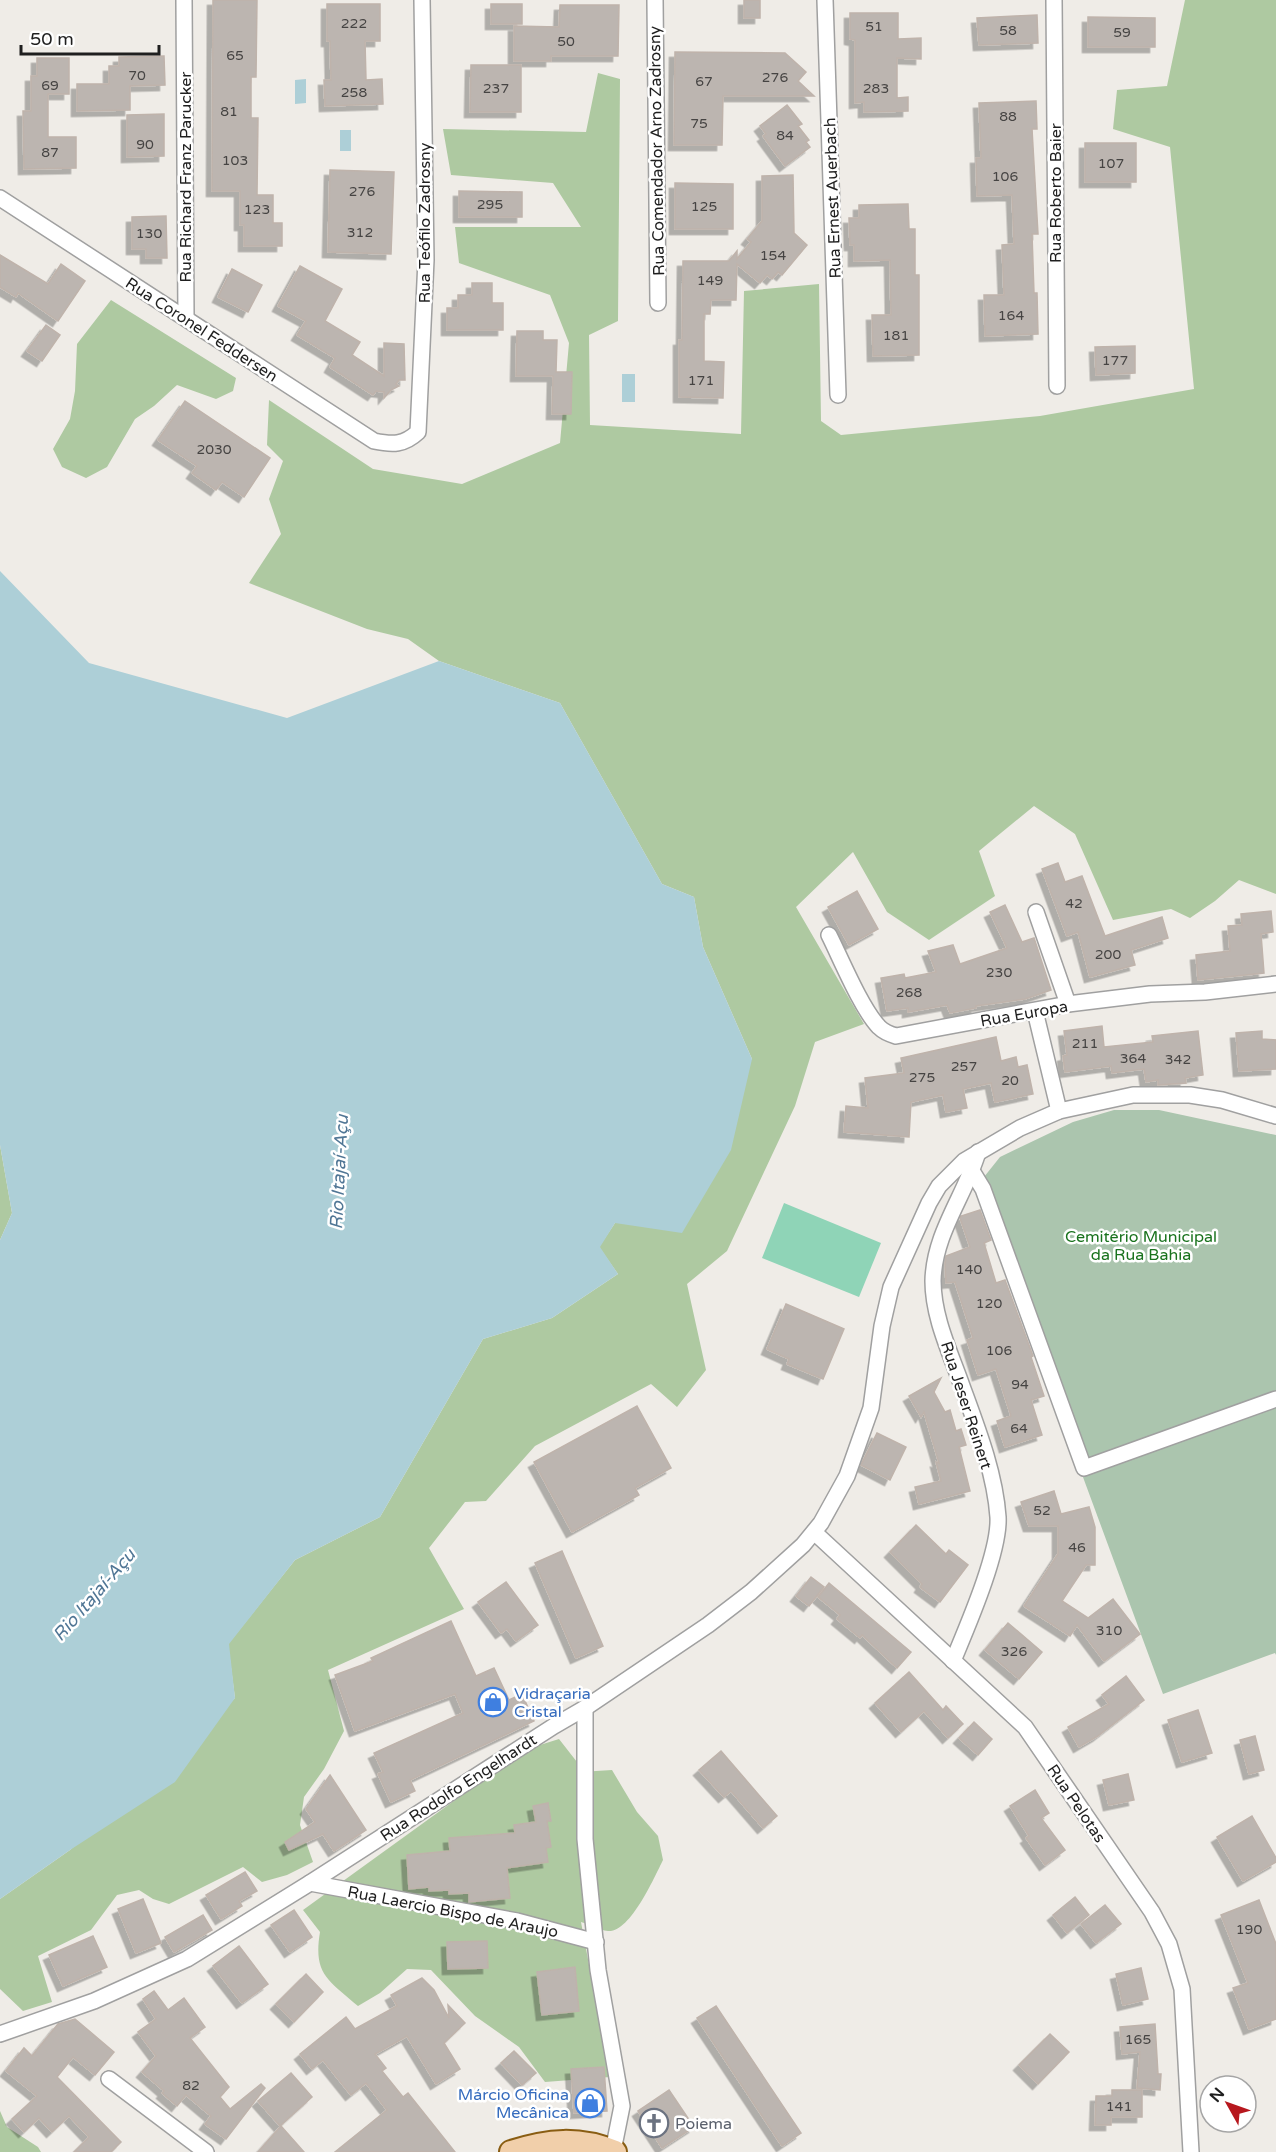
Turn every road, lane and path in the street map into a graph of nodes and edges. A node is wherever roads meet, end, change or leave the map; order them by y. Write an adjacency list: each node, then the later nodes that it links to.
1 (184, 0): 8 (street, Rua Richard Franz Parucker)
2 (422, 0): 11 (street, Rua Teófilo Zadrosny)
3 (655, 0): 7 (street, Rua Comendador Arno Zadrosny)
4 (825, 0): 10 (street, Rua Ernest Auerbach)
5 (1054, 0): 9 (street, Rua Roberto Baier)
6 (0, 198): 8 (street, Rua Coronel Feddersen)
7 (658, 303)
8 (186, 317): 11 (street, Rua Coronel Feddersen)
9 (1057, 386)
10 (838, 395)
11 (409, 441)
12 (1036, 912): 15 (street)
13 (829, 934): 16 (street, Rua Europa)
14 (1276, 984): 15 (street, Rua Europa)
15 (1068, 1004): 16 (street, Rua Europa)
16 (1035, 1011): 17 (street)
17 (1059, 1111): 18 (street, Rua Rodolfo Engelhardt); 19 (street, Rua Rodolfo Engelhardt)
18 (1276, 1116)
19 (978, 1152): 20 (street, Rua Jeser Reinert); 22 (street, Rua Rodolfo Engelhardt)
20 (972, 1171): 21 (street); 23 (street, Rua Jeser Reinert)
21 (1276, 1399)
22 (814, 1532): 23 (street, Rua Pelotas); 24 (street, Rua Rodolfo Engelhardt)
23 (953, 1660): 32 (street, Rua Pelotas)
24 (585, 1708): 25 (street, Rua Rodolfo Engelhardt); 26 (street)
25 (310, 1883): 26 (street, Rua Laercio Bispo de Araujo); 27 (street, Rua Rodolfo Engelhardt)
26 (596, 1942): 31 (street)
27 (0, 2034)
28 (109, 2079): 29 (street)
29 (207, 2152)
30 (512, 2152): 31 (main road)
31 (613, 2152)
32 (1191, 2152)

